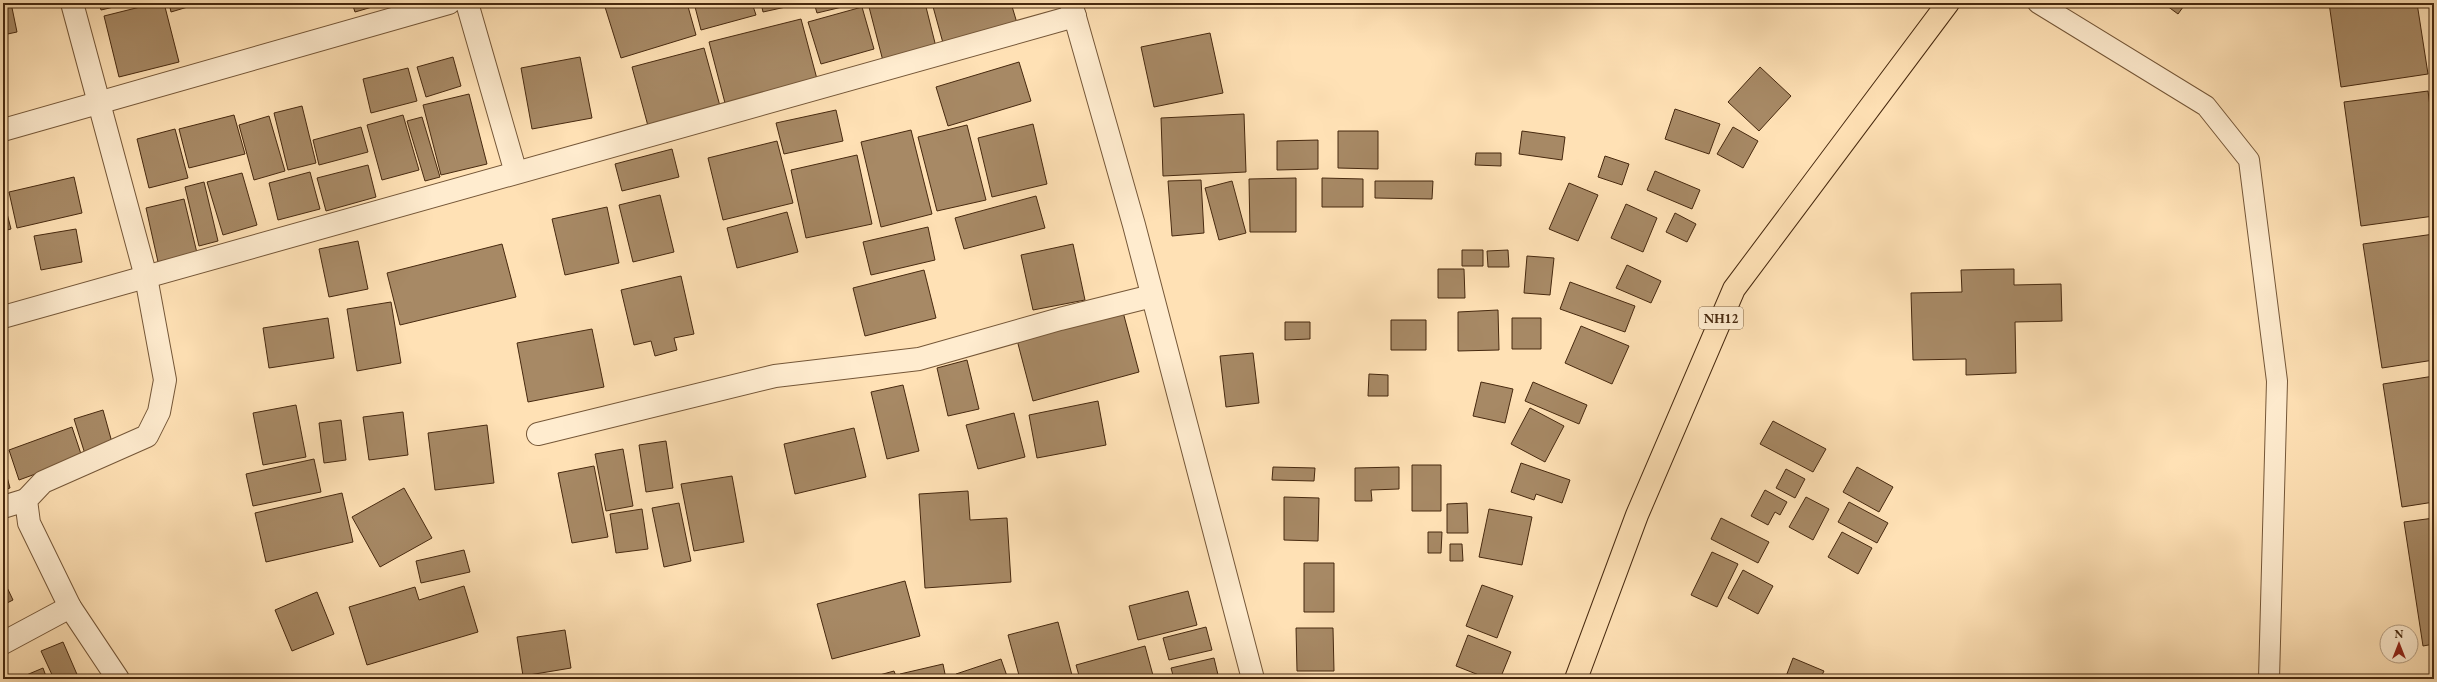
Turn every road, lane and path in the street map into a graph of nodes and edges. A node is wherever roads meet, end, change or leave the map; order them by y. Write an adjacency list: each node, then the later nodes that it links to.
1 (72, 3): 7 (street)
2 (449, 3): 7 (street)
3 (467, 3): 9 (street)
4 (1948, 3): 20 (highway, NH12)
5 (2038, 3): 21 (lane)
6 (1073, 10): 9 (street); 11 (street)
7 (100, 102): 8 (street); 10 (street)
8 (3, 130)
9 (516, 173): 10 (street)
10 (146, 277): 12 (street); 14 (street)
11 (1152, 296): 13 (street); 19 (street)
12 (3, 317)
13 (538, 434)
14 (26, 500): 15 (street); 16 (street)
15 (3, 507)
16 (70, 607): 17 (street); 18 (street)
17 (3, 643)
18 (118, 679)
19 (1253, 679)
20 (1576, 679)
21 (2269, 679)

